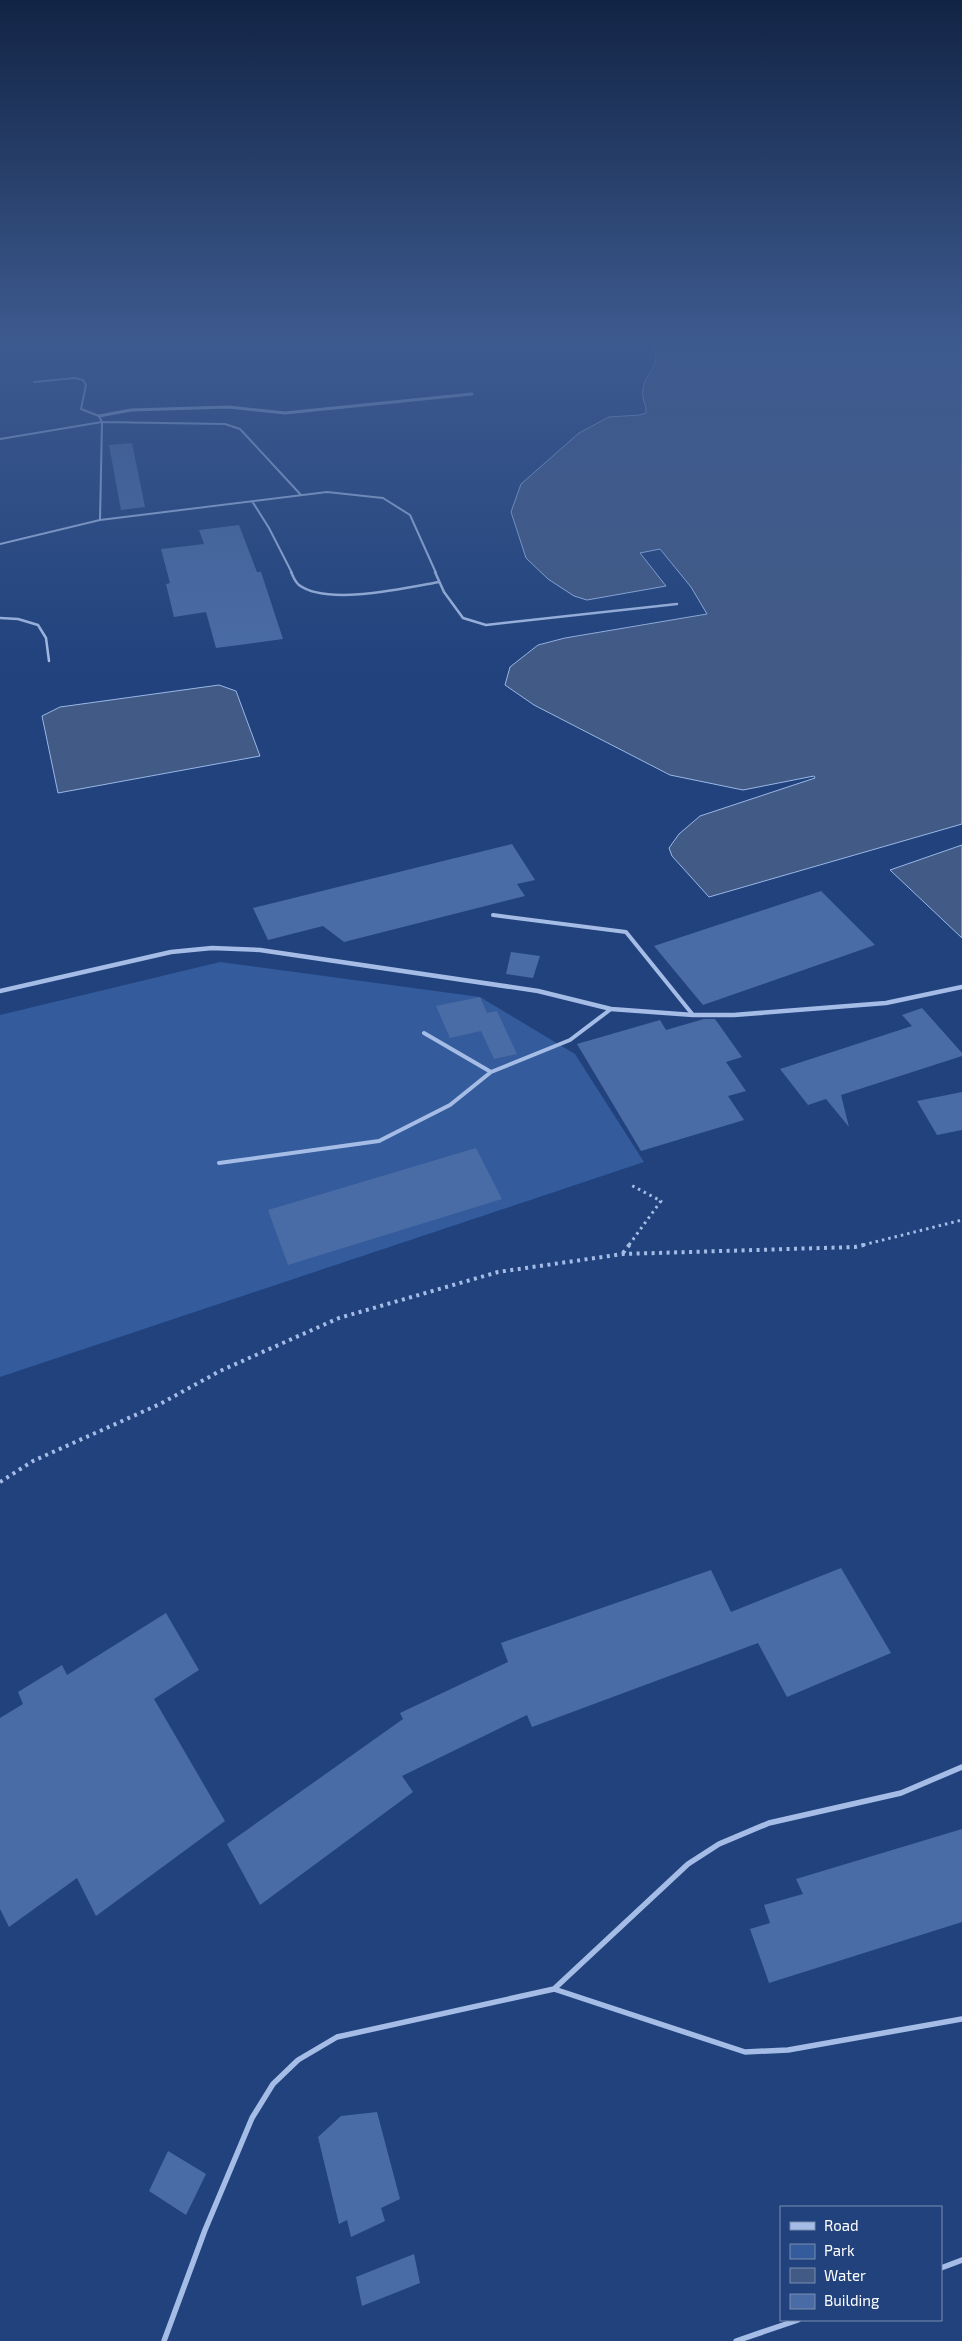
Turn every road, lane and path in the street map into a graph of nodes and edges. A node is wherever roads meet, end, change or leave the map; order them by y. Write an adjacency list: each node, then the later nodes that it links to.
1 (101, 451): 5 (lane)
2 (261, 451): 3 (lane)
3 (301, 495): 4 (lane); 7 (lane)
4 (252, 500): 5 (lane); 7 (lane)
5 (100, 520): 6 (lane)
6 (0, 544)
7 (439, 582): 8 (lane)
8 (677, 604)
9 (0, 618): 10 (lane)
10 (49, 661)
11 (493, 915): 15 (lane)
12 (962, 987): 15 (street)
13 (0, 992): 14 (street)
14 (611, 1010): 15 (street); 17 (lane)
15 (693, 1015)
16 (424, 1033): 17 (lane)
17 (491, 1072): 18 (lane)
18 (220, 1163)
19 (629, 1184): 21 (path)
20 (962, 1220): 21 (path)
21 (623, 1254): 22 (path)
22 (0, 1482)
23 (962, 1767): 24 (lane)
24 (554, 1989): 25 (lane); 29 (lane)
25 (962, 2019)
26 (962, 2260): 27 (lane)
27 (942, 2268)
28 (795, 2321): 30 (lane)
29 (164, 2341)
30 (736, 2341)

